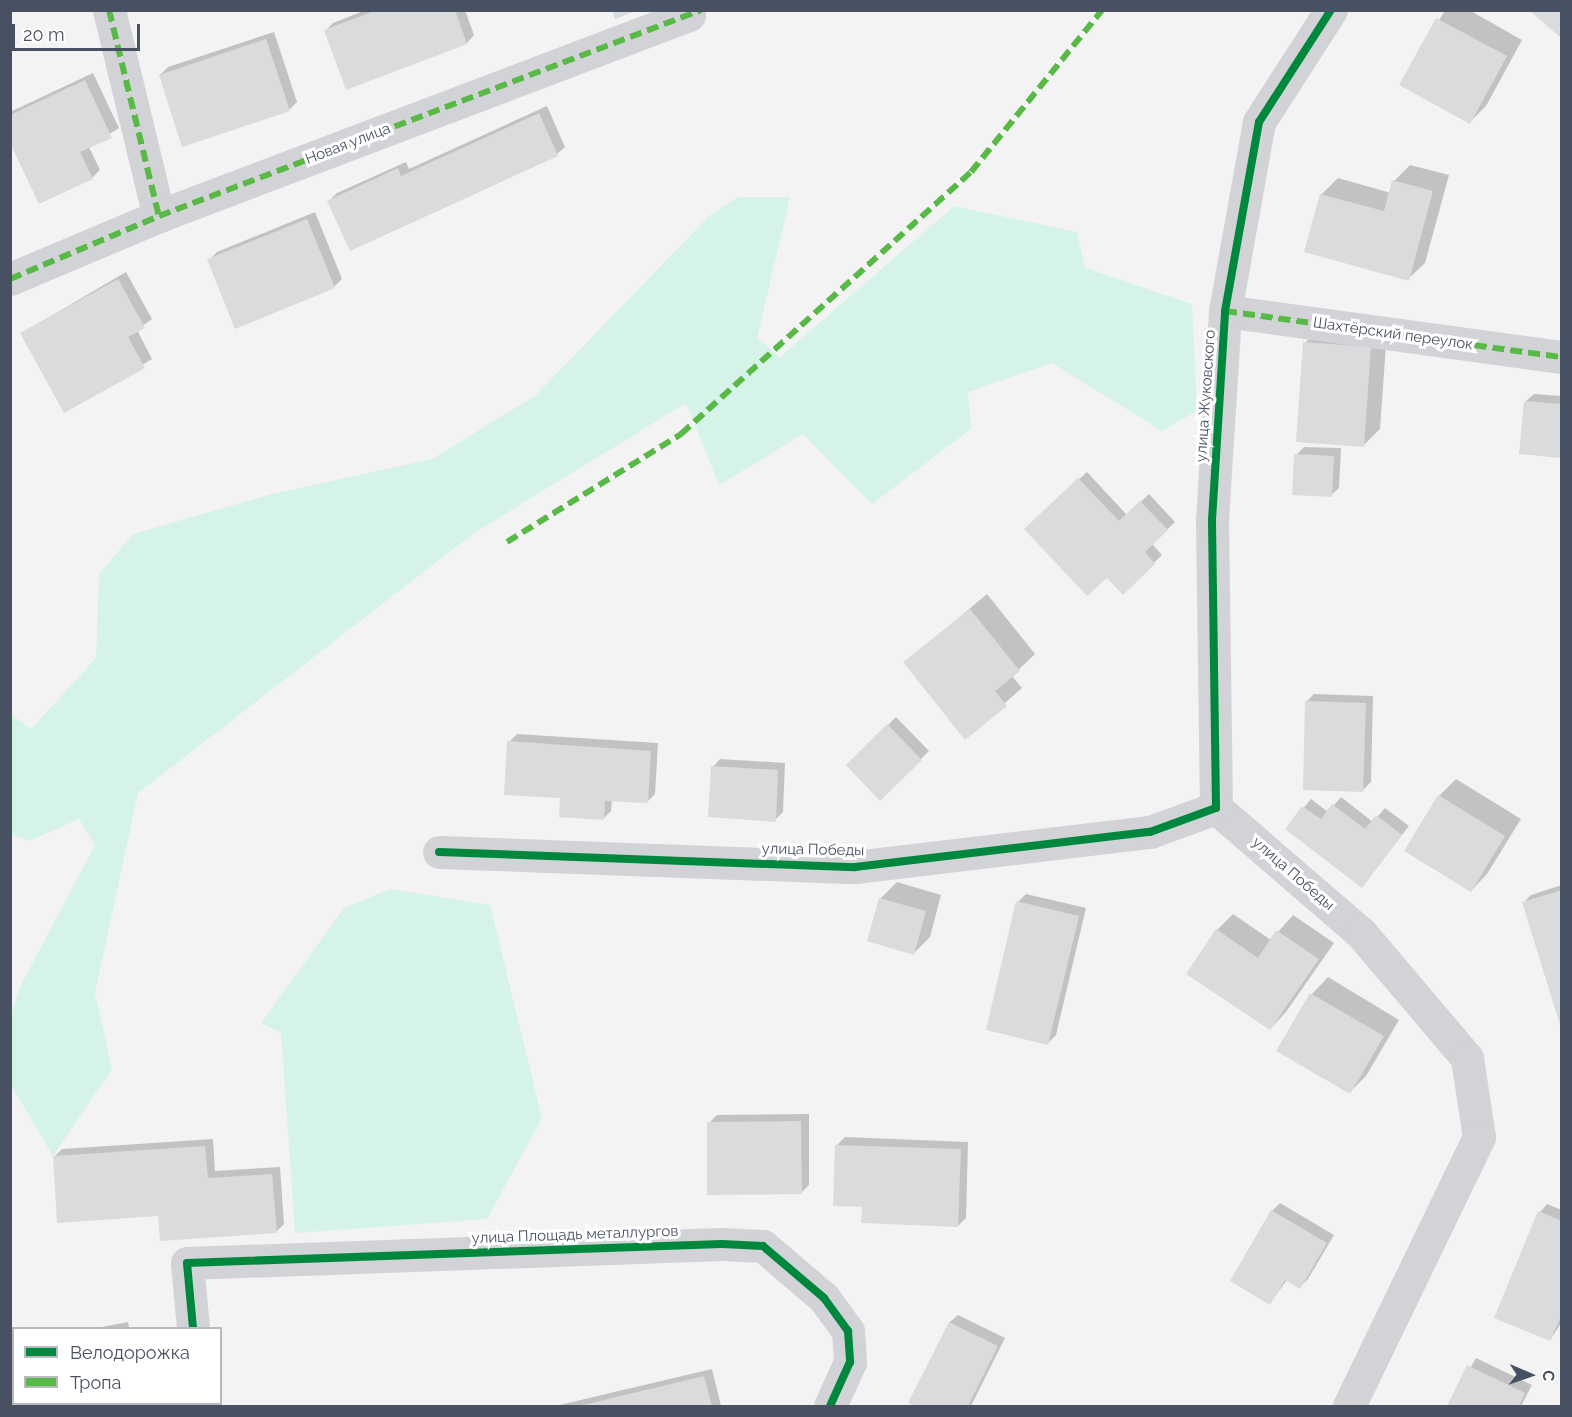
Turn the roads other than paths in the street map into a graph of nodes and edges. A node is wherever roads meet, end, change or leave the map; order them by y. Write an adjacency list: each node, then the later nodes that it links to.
1 (109, 10): 4 (street)
2 (1331, 10): 6 (street, улица Жуковского)
3 (688, 15): 4 (street, Новая улица)
4 (159, 216): 5 (street, Новая улица)
5 (10, 279)
6 (1225, 311): 7 (street, Шахтёрский переулок); 8 (street, улица Жуковского)
7 (1562, 357)
8 (1216, 807): 9 (street, улица Победы); 12 (street, улица Победы)
9 (439, 852)
10 (193, 1327): 11 (street, улица Площадь металлургов)
11 (830, 1407)
12 (1349, 1407)

